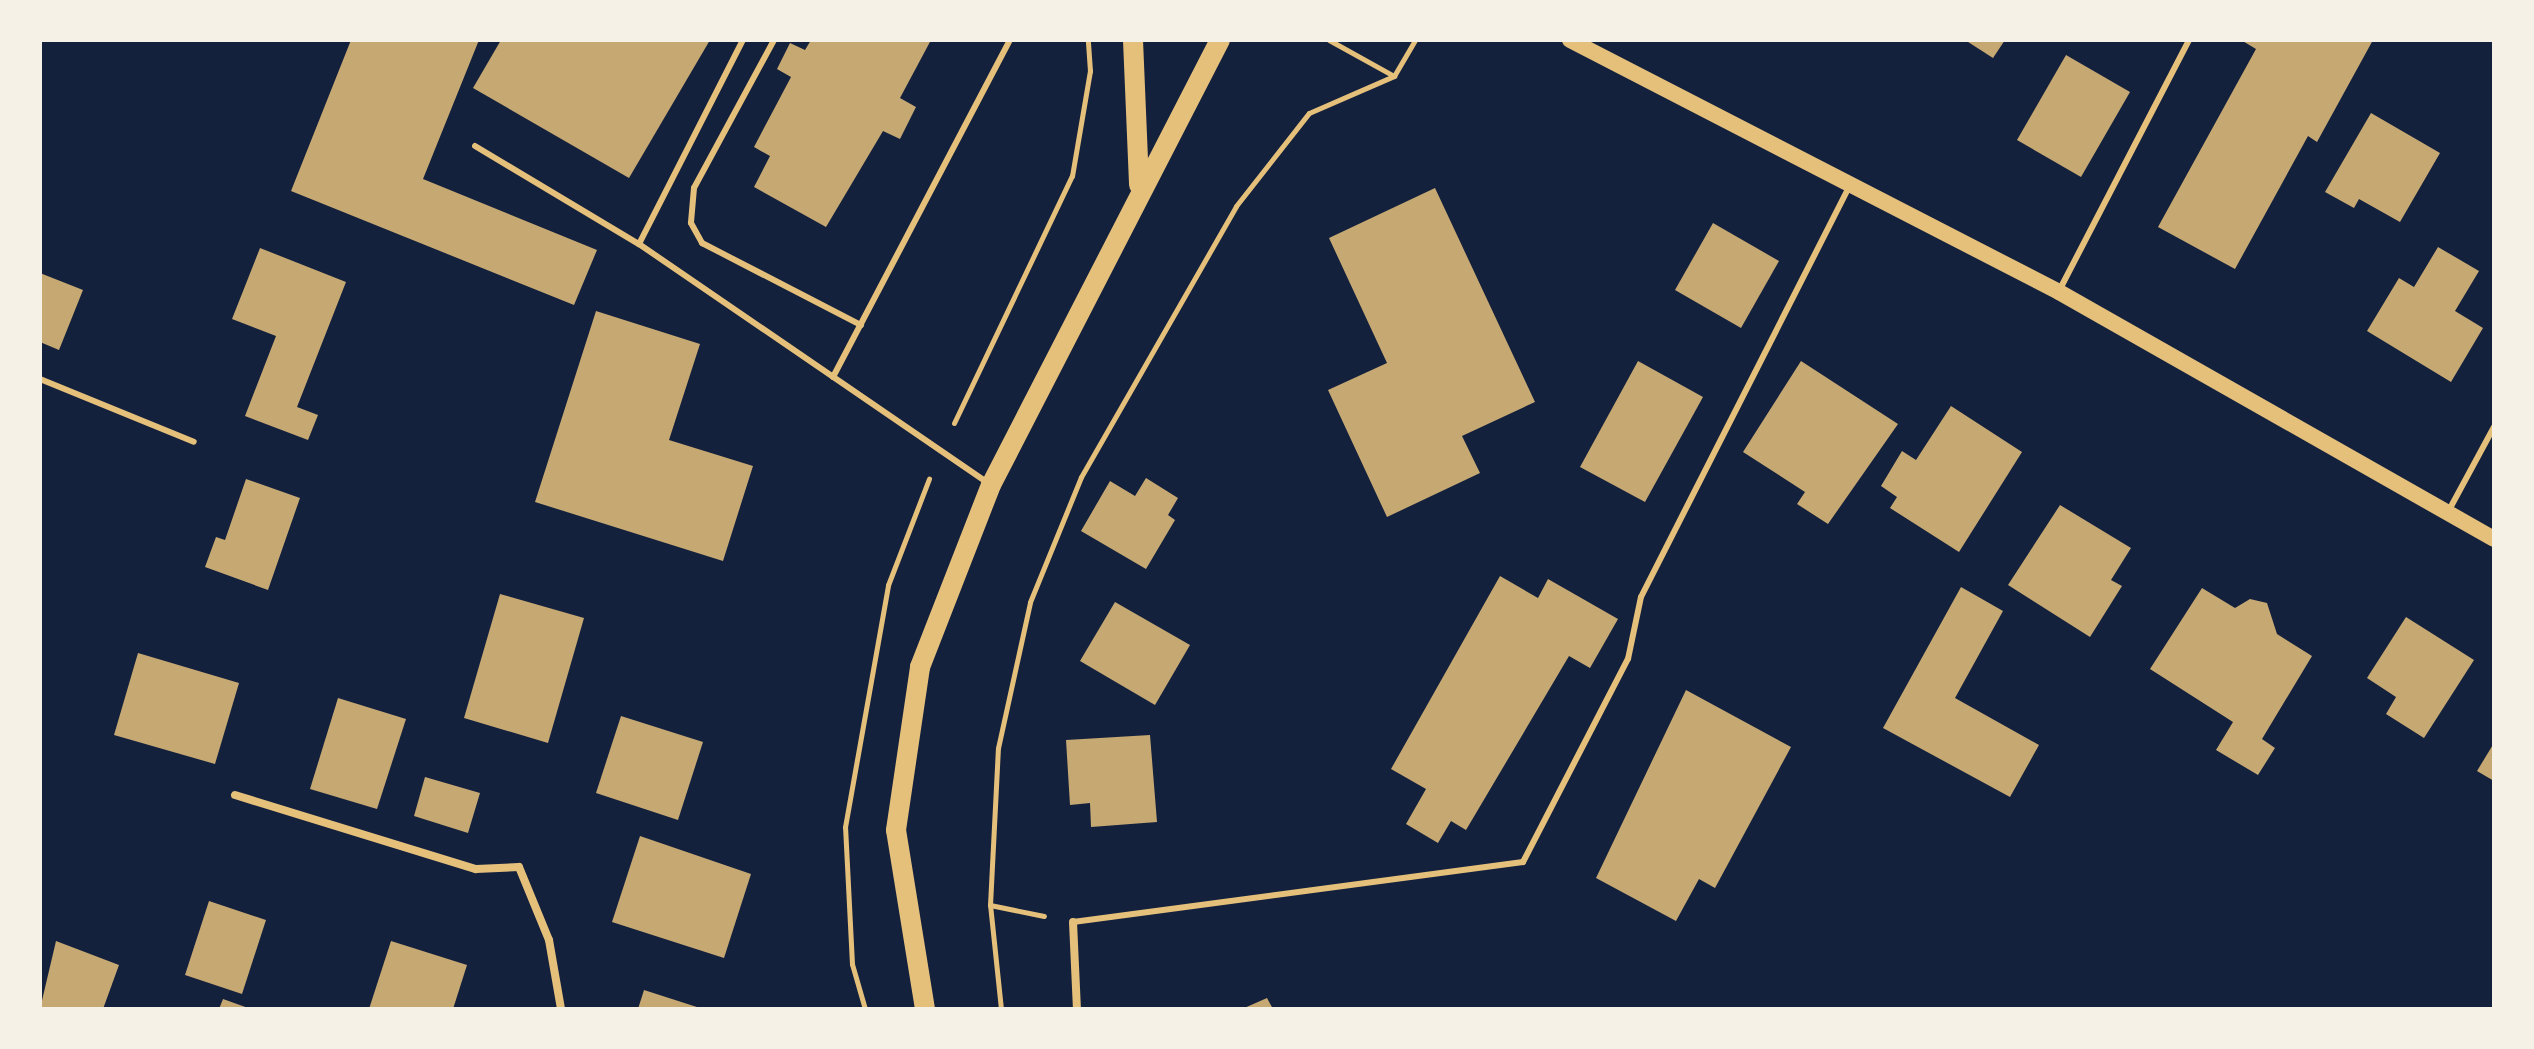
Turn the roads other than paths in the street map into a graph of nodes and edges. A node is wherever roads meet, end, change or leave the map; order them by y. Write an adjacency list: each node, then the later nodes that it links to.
1 (743, 40): 11 (lane)
2 (774, 40): 13 (lane)
3 (1010, 40): 13 (lane)
4 (1133, 40): 9 (main road)
5 (1220, 40): 9 (main road)
6 (1572, 40): 10 (main road)
7 (2189, 40): 12 (lane)
8 (475, 146): 11 (lane)
9 (1139, 185): 18 (main road)
10 (1850, 185): 12 (main road); 22 (lane)
11 (639, 244): 14 (lane)
12 (2059, 292): 19 (main road)
13 (861, 325): 14 (lane)
14 (833, 377): 18 (lane)
15 (40, 379): 17 (lane)
16 (2494, 427): 19 (lane)
17 (194, 442)
18 (991, 485): 24 (main road)
19 (2448, 513): 20 (main road)
20 (2494, 539)
21 (235, 795): 23 (street)
22 (1073, 922): 25 (street)
23 (561, 1009)
24 (925, 1009)
25 (1077, 1009)

